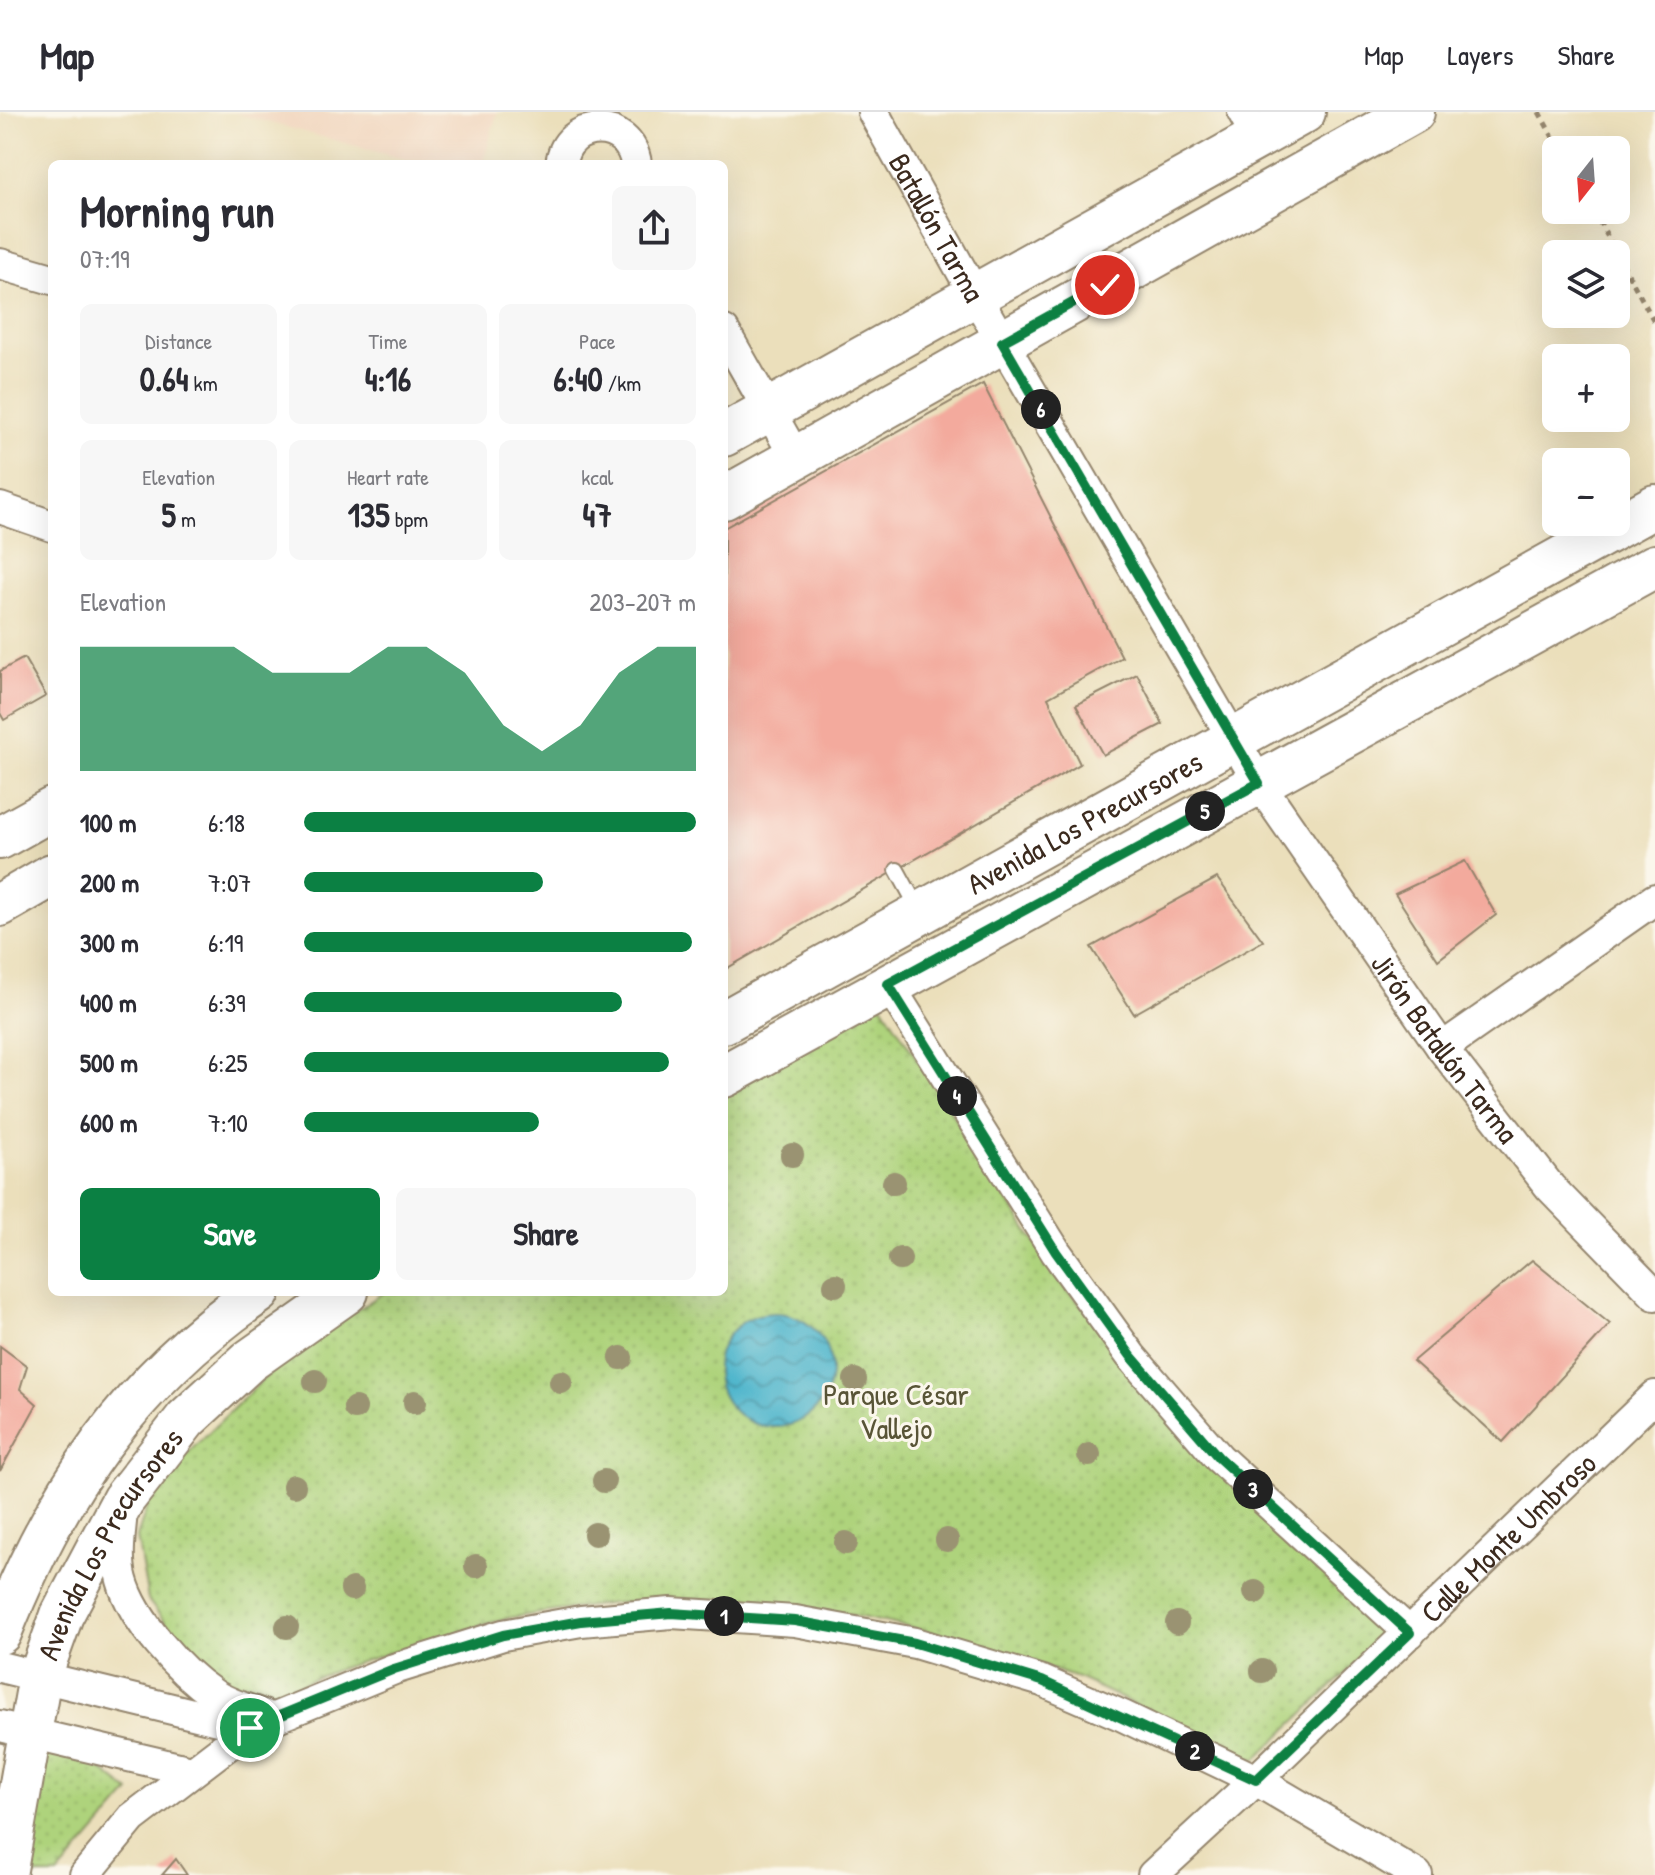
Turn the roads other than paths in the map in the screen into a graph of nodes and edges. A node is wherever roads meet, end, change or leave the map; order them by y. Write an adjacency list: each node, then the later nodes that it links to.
1 (873, 112): 10 (street, Batallón Tarma)
2 (1304, 112): 5 (street)
3 (1413, 112): 12 (street)
4 (608, 122): 6 (street); 7 (street)
5 (1250, 125): 10 (street)
6 (562, 160)
7 (635, 160)
8 (0, 264): 9 (street)
9 (48, 278)
10 (975, 295): 12 (street, Batallón Tarma); 13 (street)
11 (728, 338): 13 (street)
12 (1002, 342): 15 (street); 21 (street)
13 (769, 410): 14 (street); 15 (street)
14 (728, 433)
15 (796, 458): 16 (street)
16 (728, 496)
17 (1655, 506): 21 (street, Avenida Los Precursores)
18 (0, 508): 19 (street)
19 (48, 525)
20 (1655, 566): 22 (street, Avenida Los Precursores)
21 (1233, 741): 22 (street); 29 (street, Avenida Los Precursores)
22 (1259, 783): 30 (street, Avenida Los Precursores); 32 (street, Jirón Batallón Tarma)
23 (48, 811): 24 (street)
24 (0, 838)
25 (897, 870): 29 (lane)
26 (48, 877): 28 (street)
27 (1655, 899): 32 (street)
28 (0, 905)
29 (921, 914): 31 (street, Avenida Los Precursores)
30 (888, 984): 33 (street, Avenida Los Precursores); 40 (street)
31 (728, 1020)
32 (1442, 1048): 34 (street, Jirón Batallón Tarma)
33 (728, 1074)
34 (1655, 1295)
35 (253, 1296): 39 (street, Avenida Los Precursores)
36 (341, 1296): 38 (street, Avenida Los Precursores)
37 (1655, 1396): 40 (street, Calle Monte Umbroso)
38 (123, 1500): 42 (street, Avenida Los Precursores); 43 (street)
39 (0, 1633)
40 (1410, 1633): 46 (street, Calle Monte Umbroso)
41 (0, 1667): 42 (street)
42 (40, 1676): 43 (street); 44 (street, Avenida Los Precursores)
43 (260, 1723): 45 (street); 46 (street)
44 (14, 1729): 45 (street); 47 (street, Avenida Los Precursores)
45 (192, 1771): 48 (street)
46 (1256, 1780): 49 (street, Calle Monte Umbroso); 50 (street)
47 (5, 1875)
48 (85, 1875)
49 (1153, 1875)
50 (1417, 1875)

